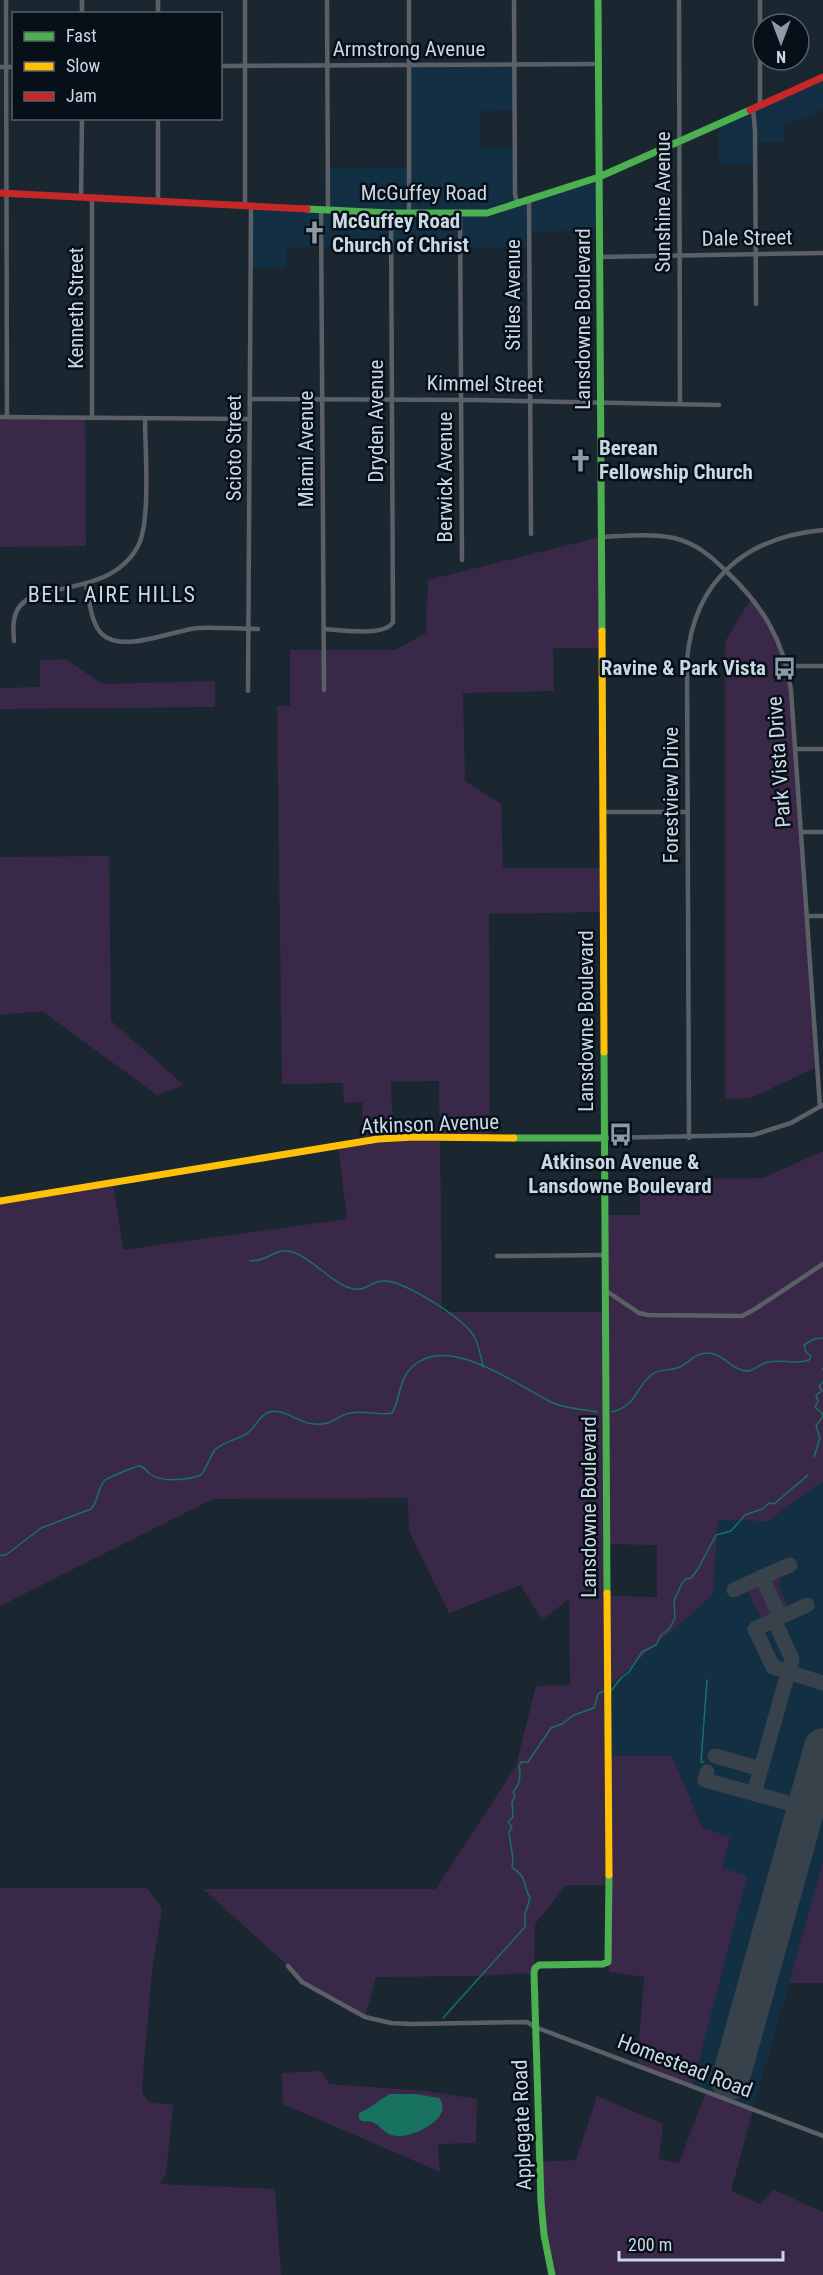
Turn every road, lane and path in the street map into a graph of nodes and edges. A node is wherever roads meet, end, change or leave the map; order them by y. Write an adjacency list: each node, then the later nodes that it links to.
1 (6, 0): 15 (street)
2 (245, 0): 13 (street, Scioto Street)
3 (327, 0): 10 (street, Miami Avenue)
4 (409, 0): 14 (street)
5 (514, 0): 11 (street)
6 (598, 0): 9 (street, Lansdowne Boulevard)
7 (678, 0): 20 (street, Sunshine Avenue)
8 (760, 0): 17 (street)
9 (598, 64): 11 (street, Armstrong Avenue); 21 (street, Lansdowne Boulevard)
10 (327, 65): 13 (street, Armstrong Avenue); 14 (street, Armstrong Avenue); 29 (street, Miami Avenue)
11 (514, 65): 14 (street, Armstrong Avenue); 27 (street)
12 (222, 66): 13 (street, Armstrong Avenue)
13 (245, 66): 28 (street, Scioto Street)
14 (410, 66): 31 (street)
15 (3, 67): 22 (street)
16 (823, 77): 17 (street, McGuffey Road)
17 (756, 107): 20 (street, McGuffey Road); 33 (street)
18 (82, 120): 23 (street)
19 (158, 120): 26 (street)
20 (679, 141): 21 (street, McGuffey Road); 36 (street, Sunshine Avenue)
21 (599, 177): 25 (street, McGuffey Road); 35 (street, Lansdowne Boulevard)
22 (3, 193): 23 (street, McGuffey Road); 47 (street)
23 (81, 197): 24 (street, McGuffey Road)
24 (92, 198): 26 (street, McGuffey Road); 48 (street, Kenneth Street)
25 (529, 199): 27 (street, McGuffey Road); 42 (street, Stiles Avenue)
26 (158, 201): 28 (street, McGuffey Road)
27 (517, 203): 32 (street, McGuffey Road)
28 (248, 206): 29 (street, McGuffey Road); 38 (street, Scioto Street)
29 (325, 209): 30 (street, McGuffey Road); 39 (street, Miami Avenue)
30 (391, 213): 31 (street, McGuffey Road); 40 (street, Dryden Avenue)
31 (409, 213): 32 (street, McGuffey Road)
32 (460, 214): 41 (street, Berwick Avenue)
33 (755, 254): 34 (street, Dale Street); 36 (street, Dale Street); 37 (street)
34 (823, 254)
35 (599, 256): 36 (street, Dale Street); 43 (street, Lansdowne Boulevard)
36 (679, 256): 44 (street, Sunshine Avenue)
37 (756, 304)
38 (251, 399): 39 (street, Kimmel Street); 50 (street, Scioto Street)
39 (322, 400): 40 (street, Kimmel Street); 59 (street, Miami Avenue)
40 (392, 400): 41 (street, Kimmel Street); 59 (street, Dryden Avenue)
41 (461, 400): 42 (street, Kimmel Street); 54 (street, Berwick Avenue)
42 (530, 401): 43 (street, Kimmel Street); 52 (street, Stiles Avenue)
43 (600, 402): 44 (street, Kimmel Street); 53 (street, Lansdowne Boulevard)
44 (680, 404): 45 (street, Kimmel Street)
45 (719, 405)
46 (0, 417): 47 (street)
47 (7, 417): 48 (street)
48 (92, 417): 49 (street)
49 (146, 418): 50 (street); 56 (street)
50 (250, 419): 57 (street, Scioto Street)
51 (823, 530): 55 (street, Forestview Drive)
52 (531, 534)
53 (600, 537): 55 (street, Park Vista Drive); 67 (street, Lansdowne Boulevard)
54 (462, 560)
55 (726, 571): 61 (street, Park Vista Drive); 68 (street, Forestview Drive)
56 (86, 584): 57 (street); 60 (street)
57 (250, 629): 58 (street); 64 (street, Scioto Street)
58 (258, 629)
59 (324, 629): 63 (street, Miami Avenue)
60 (14, 641)
61 (787, 666): 62 (street); 65 (street, Park Vista Drive)
62 (823, 666)
63 (324, 690)
64 (248, 691)
65 (795, 749): 66 (street); 69 (street, Park Vista Drive)
66 (823, 749)
67 (602, 812): 68 (street); 74 (street, Lansdowne Boulevard)
68 (688, 812): 75 (street, Forestview Drive)
69 (801, 832): 70 (street); 71 (street, Park Vista Drive)
70 (823, 832)
71 (807, 916): 72 (street); 73 (street, Park Vista Drive)
72 (823, 916)
73 (821, 1106): 75 (street, Atkinson Avenue)
74 (603, 1138): 75 (street, Atkinson Avenue); 76 (street, Atkinson Avenue); 77 (street, Lansdowne Boulevard)
75 (689, 1138)
76 (0, 1201)
77 (604, 1255): 78 (street); 80 (street, Lansdowne Boulevard)
78 (497, 1256)
79 (823, 1264): 80 (street)
80 (604, 1290): 82 (street, Lansdowne Boulevard)
81 (288, 1966): 83 (street, Homestead Road)
82 (534, 1973): 83 (street, Applegate Road)
83 (535, 2027): 84 (street, Homestead Road); 85 (street, Applegate Road)
84 (823, 2136)
85 (552, 2275)

